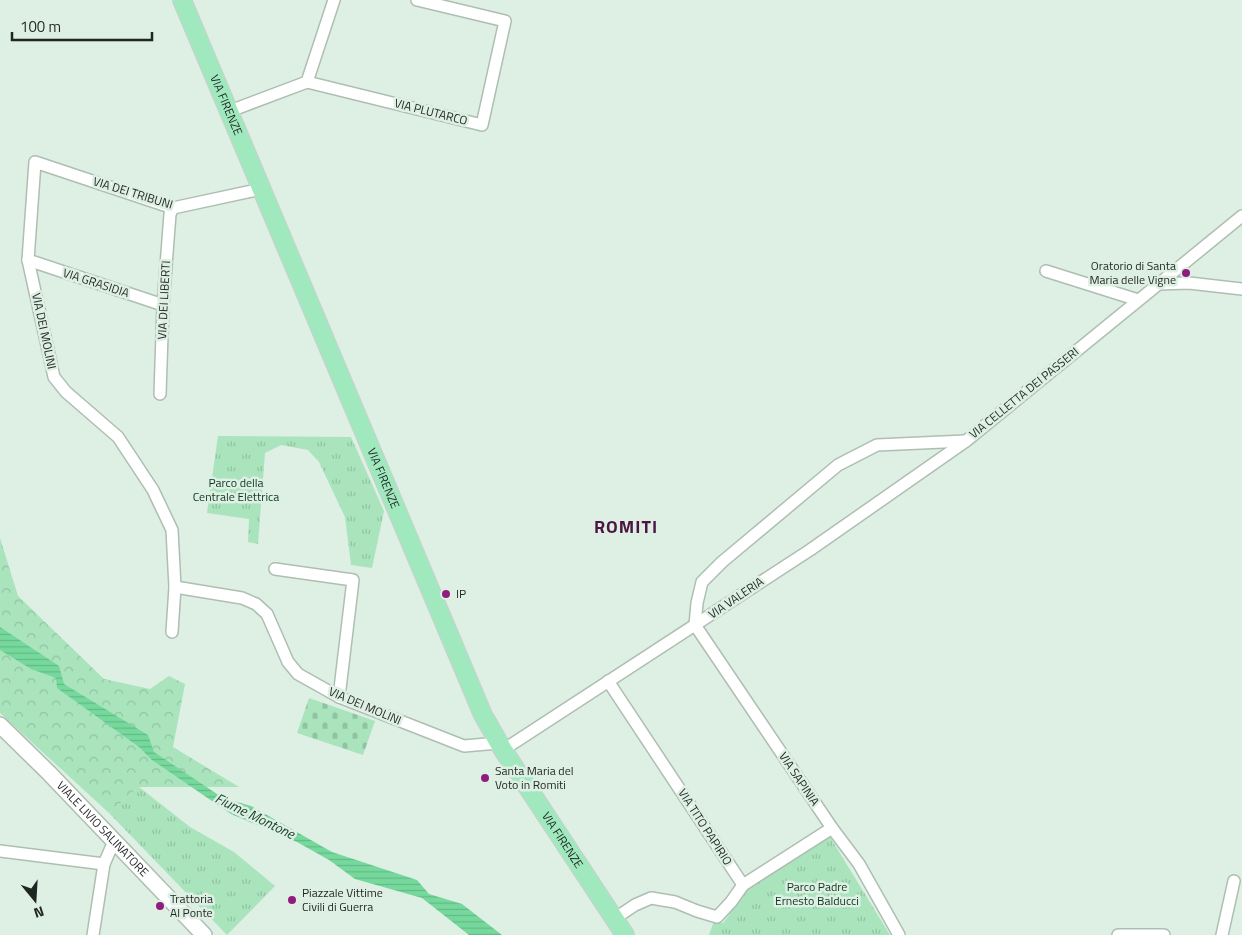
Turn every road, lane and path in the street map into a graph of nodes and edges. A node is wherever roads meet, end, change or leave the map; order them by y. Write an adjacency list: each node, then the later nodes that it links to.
1 (182, 0): 5 (main road, VIA FIRENZE)
2 (334, 0): 4 (street)
3 (417, 0): 4 (street, VIA PLUTARCO)
4 (307, 82): 5 (street)
5 (230, 111): 7 (main road, VIA FIRENZE)
6 (34, 162): 8 (street, VIA DEI TRIBUNI); 10 (street, VIA DEI MOLINI)
7 (262, 189): 8 (street, VIA DEI TRIBUNI); 25 (main road, VIA FIRENZE)
8 (173, 208): 15 (street, VIA DEI LIBERTI)
9 (1242, 216): 12 (street, VIA CELLETTA DEI PASSERI)
10 (28, 260): 15 (street, VIA GRASIDIA); 19 (street, VIA DEI MOLINI)
11 (1046, 271): 14 (street)
12 (1157, 284): 13 (street); 14 (street, VIA CELLETTA DEI PASSERI)
13 (1242, 289)
14 (1138, 300): 17 (street, VIA CELLETTA DEI PASSERI)
15 (163, 305): 16 (street, VIA DEI LIBERTI)
16 (160, 394)
17 (966, 441): 20 (street, VIA VALERIA); 20 (street, VIA CELLETTA DEI PASSERI)
18 (275, 569): 23 (street)
19 (175, 587): 21 (street); 23 (street, VIA DEI MOLINI)
20 (695, 625): 22 (street, VIA VALERIA); 26 (street, VIA SAPINIA)
21 (172, 632)
22 (608, 681): 25 (street, VIA VALERIA); 31 (street, VIA TITO PAPIRIO)
23 (338, 697): 25 (street, VIA DEI MOLINI)
24 (0, 725): 27 (main road, VIALE LIVIO SALINATORE)
25 (500, 747): 32 (main road, VIA FIRENZE)
26 (832, 828): 31 (street); 36 (street, VIA SAPINIA)
27 (114, 841): 29 (street); 34 (main road, VIALE LIVIO SALINATORE)
28 (0, 851): 29 (street)
29 (104, 864): 33 (street)
30 (1234, 881): 39 (street)
31 (743, 885): 32 (street)
32 (614, 919): 35 (main road, VIA FIRENZE)
33 (93, 935)
34 (204, 935)
35 (625, 935)
36 (899, 935)
37 (1118, 935): 38 (street)
38 (1164, 935)
39 (1222, 935)

